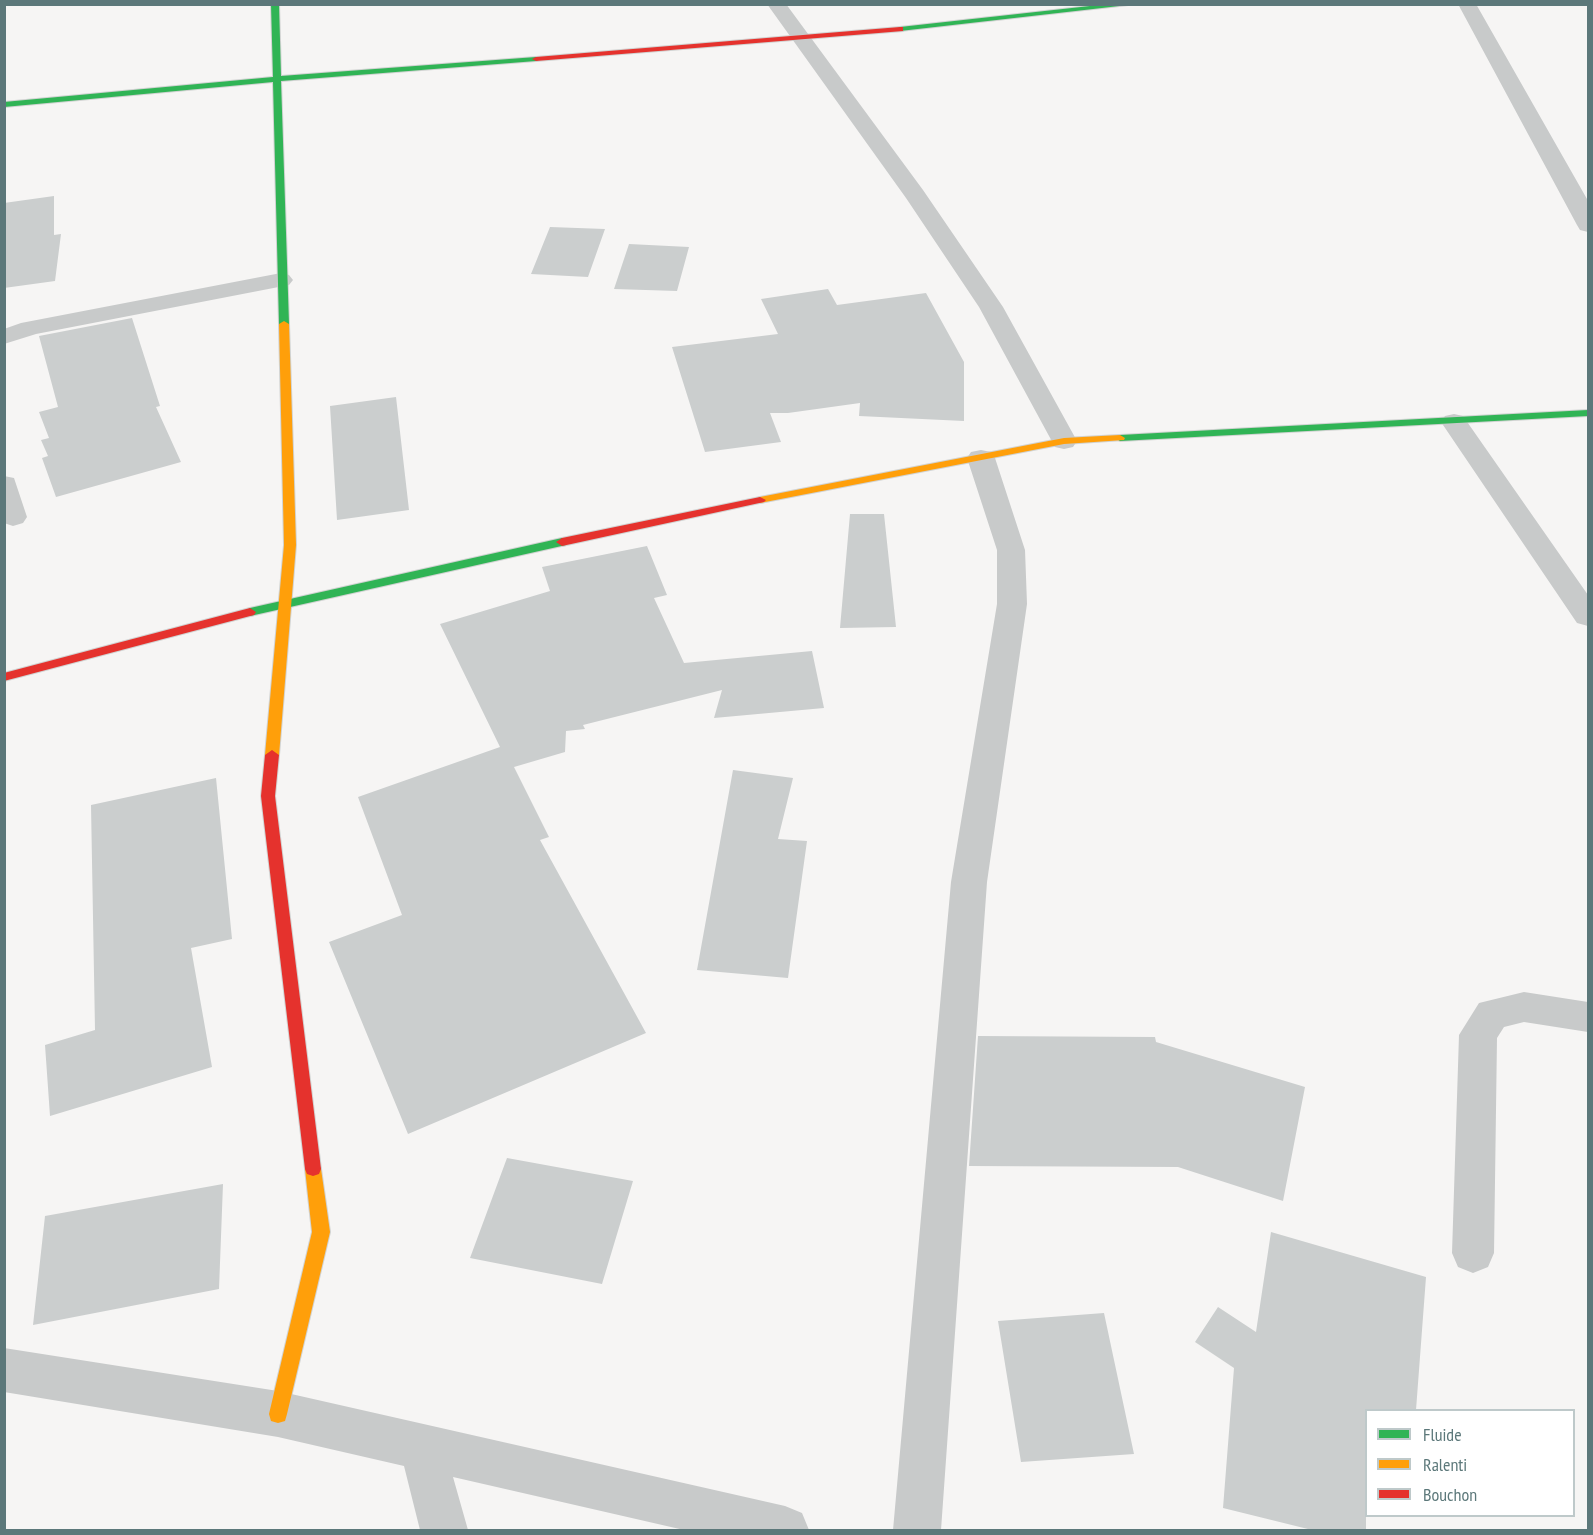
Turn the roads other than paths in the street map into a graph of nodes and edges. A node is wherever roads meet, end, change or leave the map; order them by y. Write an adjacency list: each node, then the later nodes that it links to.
1 (275, 4): 7 (street)
2 (776, 4): 6 (street)
3 (1134, 4): 5 (street)
4 (1467, 4): 9 (street)
5 (1027, 9): 6 (street)
6 (801, 39): 7 (street); 14 (street)
7 (277, 80): 8 (street); 10 (street)
8 (4, 105)
9 (1588, 225)
10 (281, 280): 11 (street); 18 (street)
11 (4, 337)
12 (1588, 413): 13 (street)
13 (1454, 422): 14 (street); 19 (street)
14 (1064, 441): 15 (street)
15 (981, 458): 18 (street); 28 (street)
16 (4, 484): 17 (street)
17 (13, 517)
18 (286, 602): 20 (street); 24 (street)
19 (1588, 616)
20 (4, 677)
21 (1588, 1017): 22 (street)
22 (1473, 1253)
23 (4, 1370): 24 (street)
24 (278, 1414): 25 (street)
25 (422, 1447): 26 (street); 27 (street)
26 (444, 1530)
27 (785, 1530)
28 (917, 1530)

